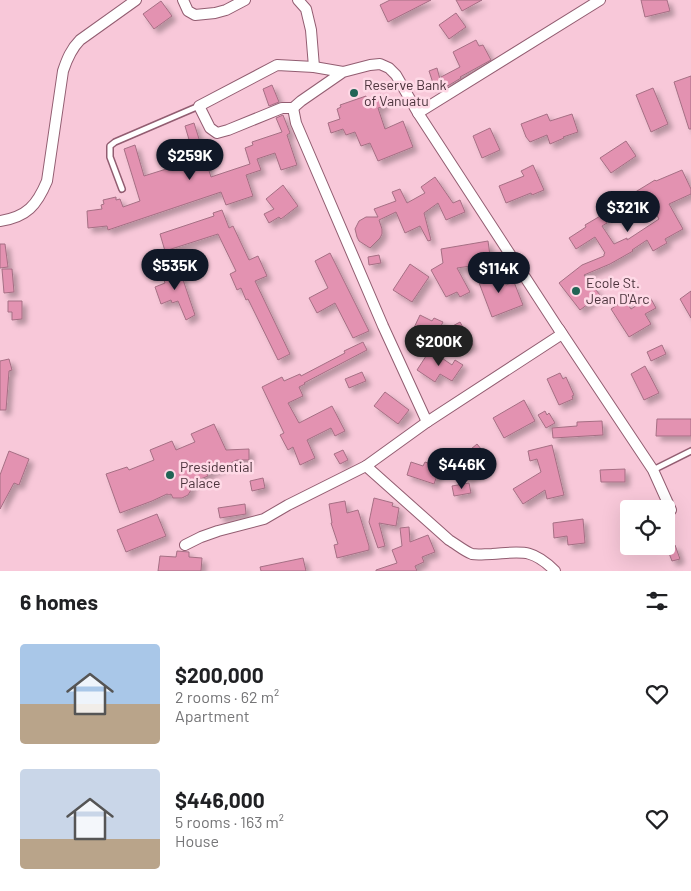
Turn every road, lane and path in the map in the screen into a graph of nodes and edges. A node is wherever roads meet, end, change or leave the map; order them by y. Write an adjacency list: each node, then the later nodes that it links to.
1 (136, 0): 12 (street)
2 (183, 0): 3 (street)
3 (245, 0)
4 (298, 0): 6 (street)
5 (600, 0): 10 (street)
6 (314, 67): 7 (street); 8 (street)
7 (343, 72): 9 (street); 10 (street)
8 (199, 106): 9 (street); 11 (lane)
9 (294, 108): 14 (street)
10 (418, 113): 13 (street)
11 (122, 189)
12 (0, 221)
13 (559, 328): 14 (street); 17 (street)
14 (427, 422): 16 (street)
15 (691, 451): 17 (lane)
16 (366, 466): 19 (street); 20 (street)
17 (653, 470): 18 (street)
18 (666, 500)
19 (185, 545)
20 (555, 571)

